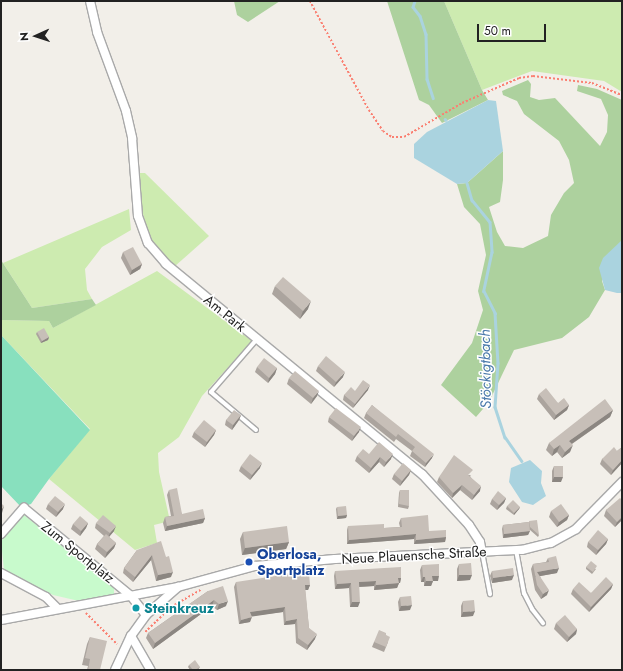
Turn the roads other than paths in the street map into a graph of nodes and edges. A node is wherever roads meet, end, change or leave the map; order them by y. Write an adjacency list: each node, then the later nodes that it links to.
1 (90, 1): 2 (street, Am Park)
2 (257, 338): 3 (lane); 7 (street, Am Park)
3 (256, 430)
4 (622, 482): 6 (street, Neue Plauensche Straße)
5 (1, 534): 11 (street, Zum Sportplatz)
6 (516, 550): 7 (street, Neue Plauensche Straße); 15 (lane)
7 (482, 552): 9 (street, Neue Plauensche Straße); 10 (lane)
8 (2, 573): 12 (street)
9 (178, 587): 11 (street); 13 (street, Neue Plauensche Straße)
10 (490, 594)
11 (131, 596): 12 (street); 13 (street)
12 (57, 608): 14 (street)
13 (146, 615): 16 (street, Neue Plauensche Straße)
14 (1, 620)
15 (544, 623)
16 (133, 639): 17 (street, Neue Plauensche Straße); 18 (street)
17 (115, 670)
18 (150, 670)

